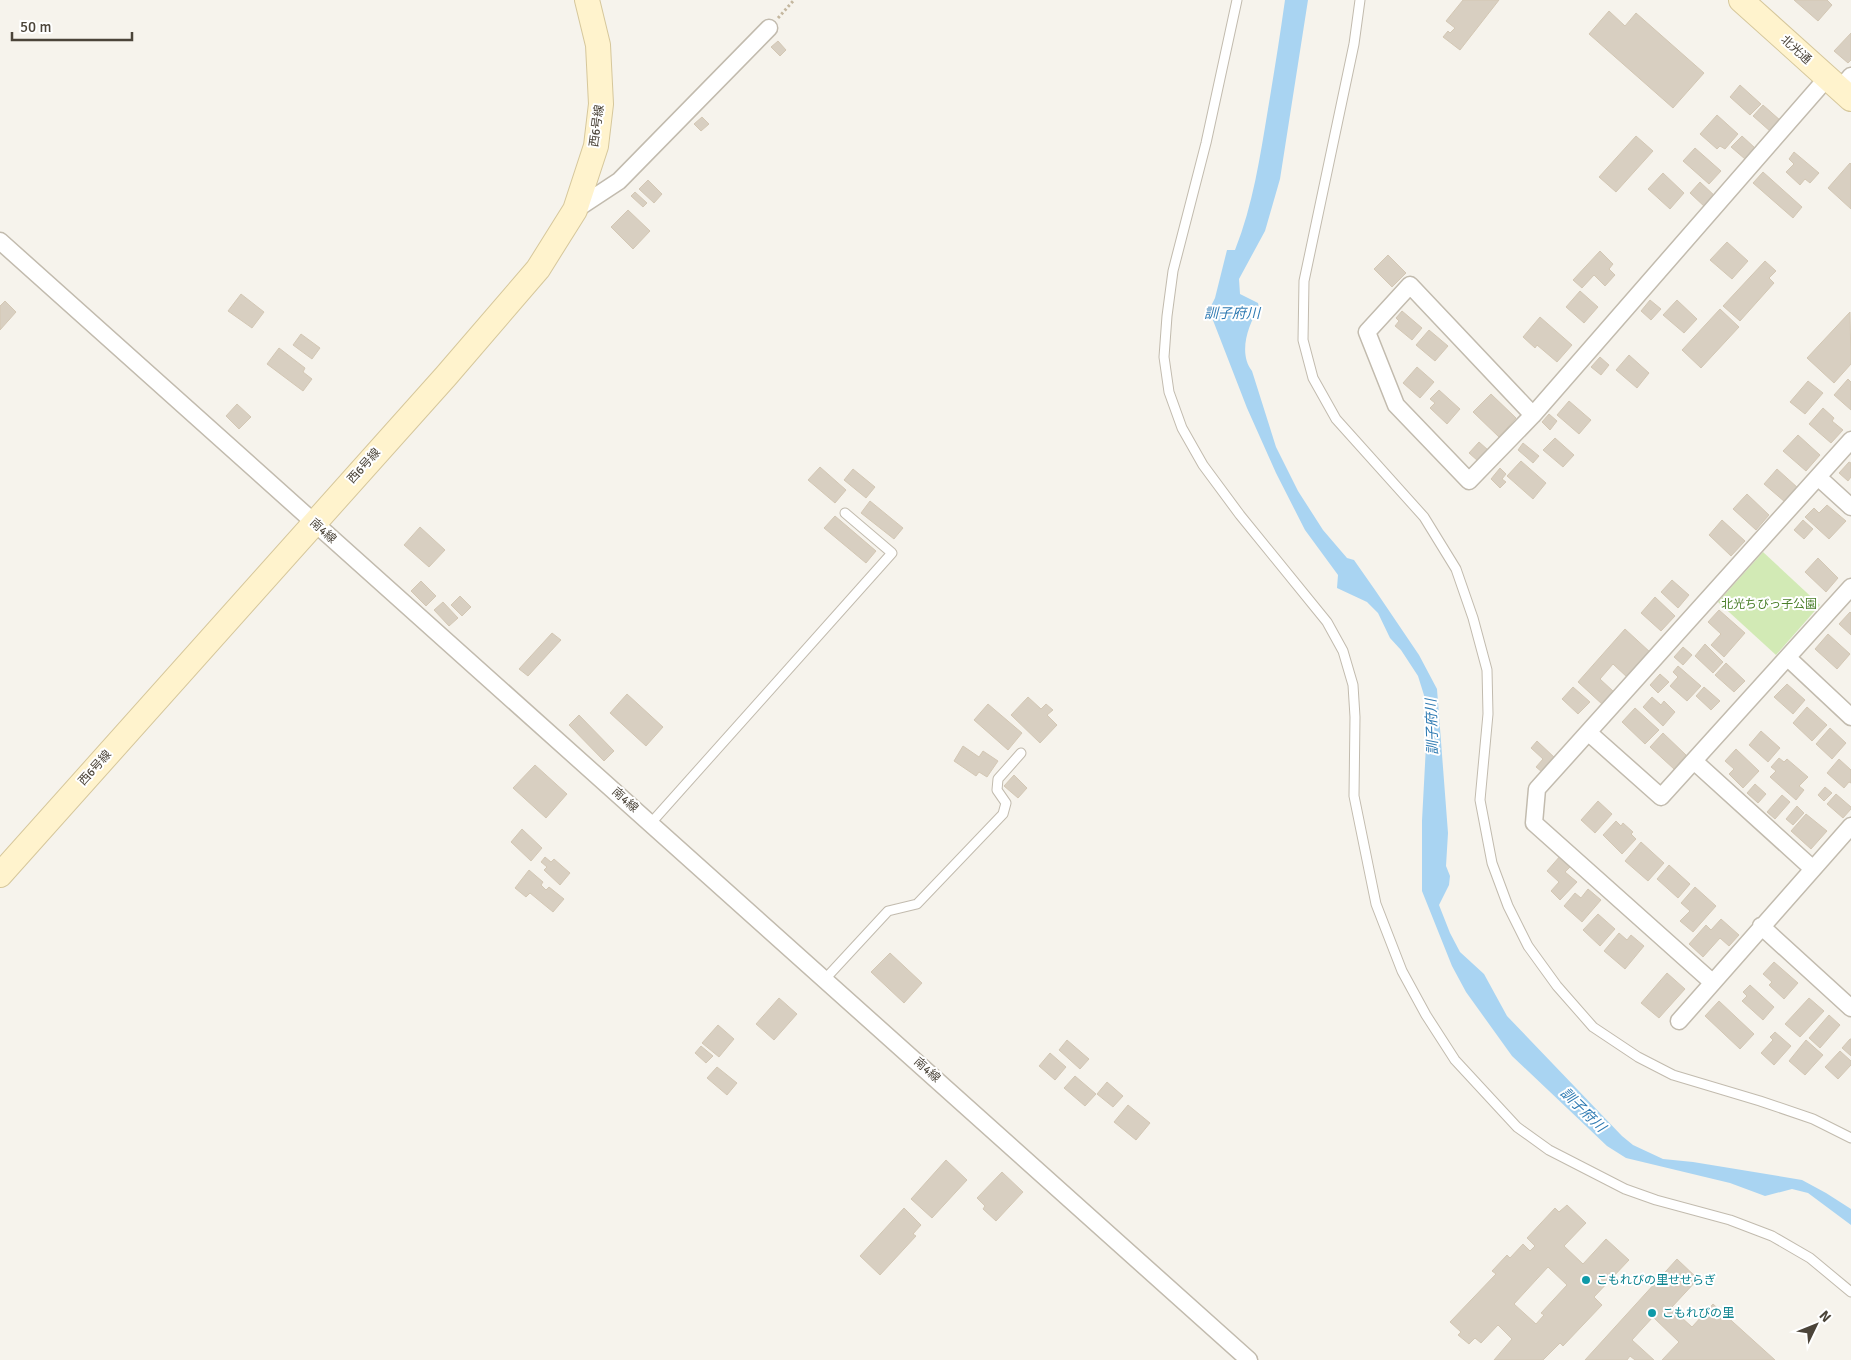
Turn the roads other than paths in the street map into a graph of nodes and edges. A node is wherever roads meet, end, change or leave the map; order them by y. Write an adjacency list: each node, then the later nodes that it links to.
1 (587, 0): 7 (street, 西6号線)
2 (1237, 0): 31 (lane)
3 (1360, 0): 30 (lane)
4 (1741, 0): 6 (street, 北光通)
5 (769, 28): 7 (street)
6 (1842, 85): 9 (street)
7 (575, 210): 14 (street, 西6号線)
8 (0, 242): 14 (street, 南4線)
9 (1533, 415): 9 (street)
10 (1851, 440): 11 (street)
11 (1818, 476): 12 (street); 18 (street)
12 (1851, 507)
13 (846, 513): 21 (lane)
14 (313, 523): 21 (street, 南4線); 24 (street, 西6号線)
15 (1851, 587): 16 (street)
16 (1788, 658): 17 (street); 20 (street)
17 (1851, 717)
18 (1589, 733): 20 (street); 27 (street)
19 (1021, 753): 26 (lane)
20 (1694, 761): 23 (street)
21 (651, 823): 26 (street, 南4線)
22 (1851, 826): 23 (street)
23 (1813, 869): 25 (street)
24 (0, 874)
25 (1761, 926): 27 (street); 28 (street)
26 (826, 978): 32 (street, 南4線)
27 (1712, 982): 29 (street)
28 (1851, 1008)
29 (1679, 1021)
30 (1851, 1138)
31 (1851, 1292)
32 (1250, 1360)

